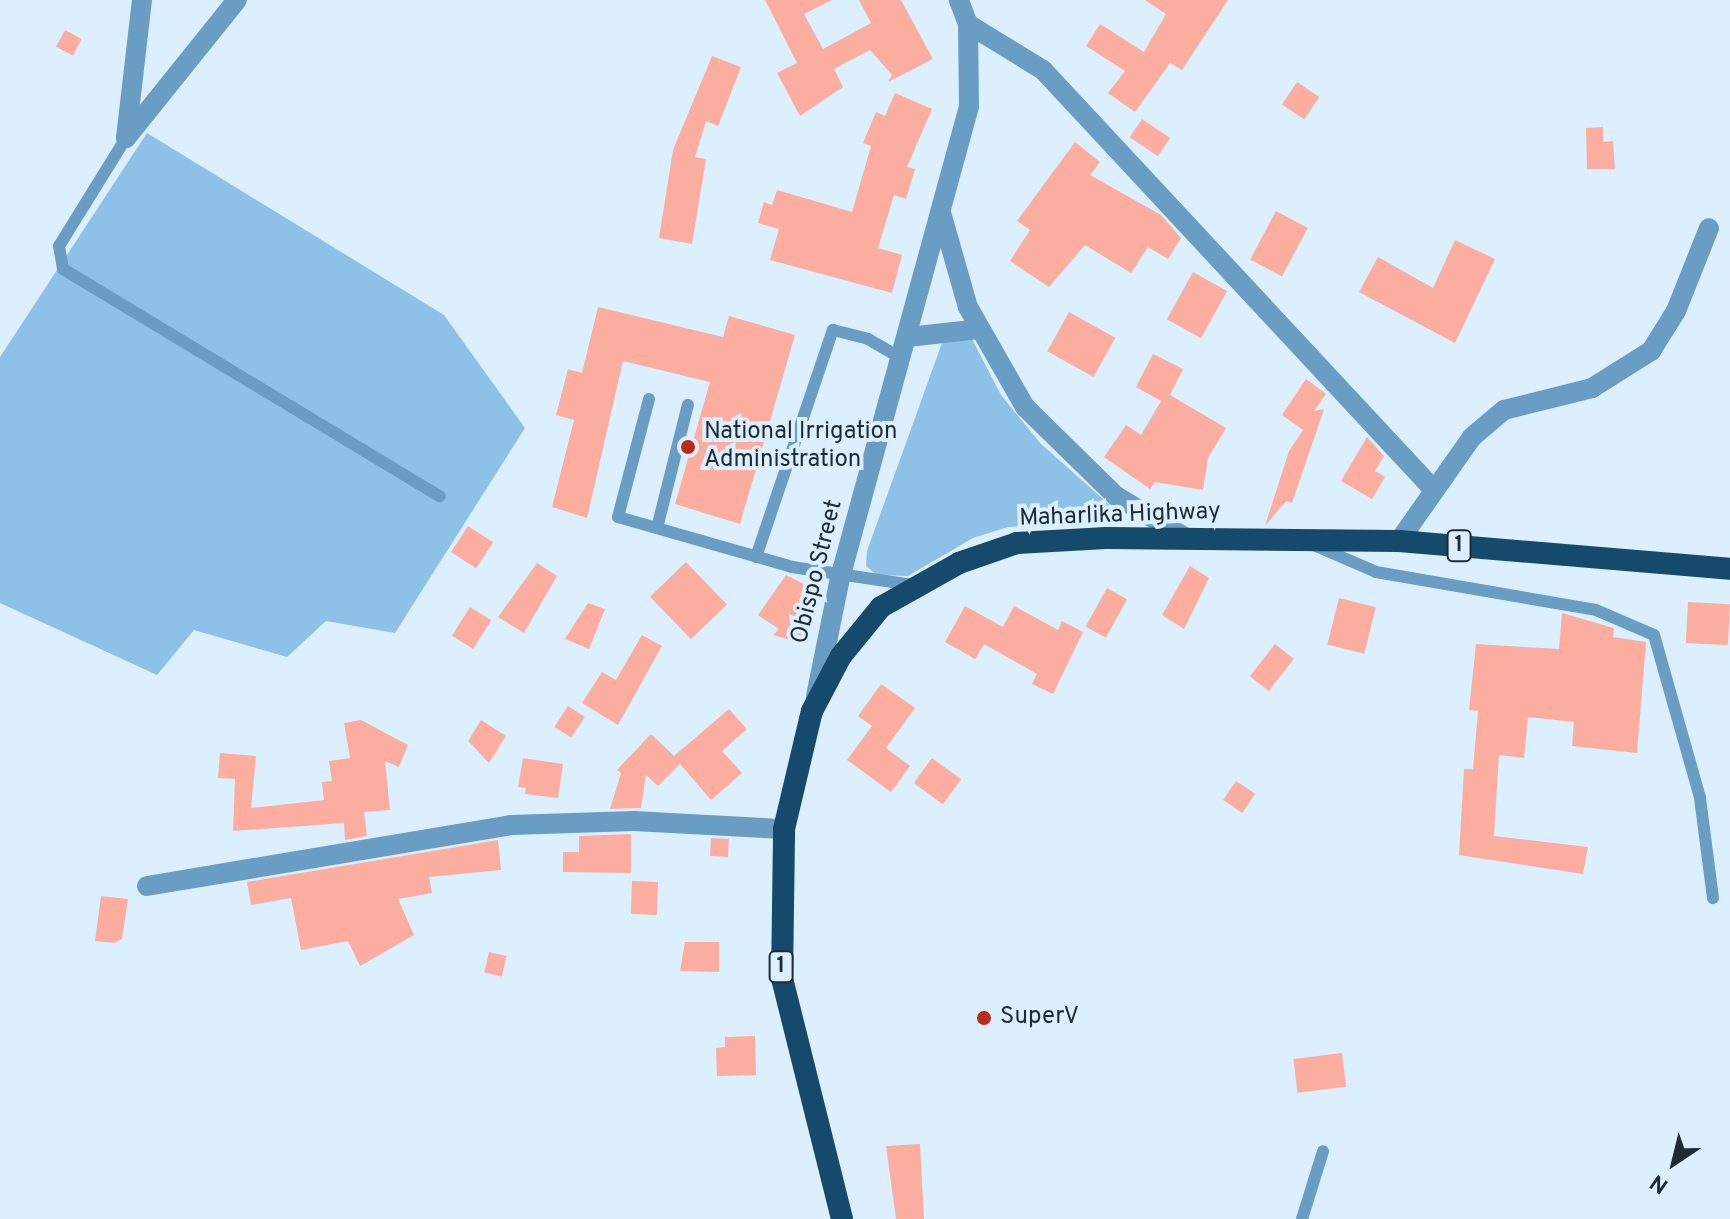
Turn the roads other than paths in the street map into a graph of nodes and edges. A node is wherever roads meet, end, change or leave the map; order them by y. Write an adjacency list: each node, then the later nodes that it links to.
1 (142, 0): 5 (street)
2 (237, 0): 5 (street)
3 (959, 0): 4 (street, Obispo Street)
4 (968, 24): 6 (street, Obispo Street); 13 (street)
5 (126, 138): 14 (lane)
6 (942, 216): 8 (street); 9 (street, Obispo Street)
7 (1709, 228): 13 (street)
8 (979, 329): 9 (street); 17 (street)
9 (908, 337): 10 (street, Obispo Street)
10 (902, 359): 19 (lane); 21 (street, Obispo Street)
11 (649, 399): 15 (lane)
12 (688, 405): 15 (lane)
13 (1433, 489): 18 (street)
14 (440, 496)
15 (657, 528): 19 (lane)
16 (1294, 537): 17 (highway, Maharlika Highway / 1); 18 (highway, Maharlika Highway / 1); 26 (lane)
17 (1188, 539): 22 (highway, Maharlika Highway / 1)
18 (1399, 541): 20 (highway, Maharlika Highway / 1)
19 (756, 557): 21 (lane)
20 (1730, 569)
21 (840, 578): 22 (lane); 23 (street, Obispo Street)
22 (913, 585): 23 (highway, Maharlika Highway / 1)
23 (812, 711): 24 (highway, Maharlika Highway / 1)
24 (784, 829): 25 (street); 28 (highway, Maharlika Highway / 1)
25 (147, 886)
26 (1713, 898)
27 (1323, 1151): 29 (lane)
28 (842, 1219)
29 (1302, 1219)

